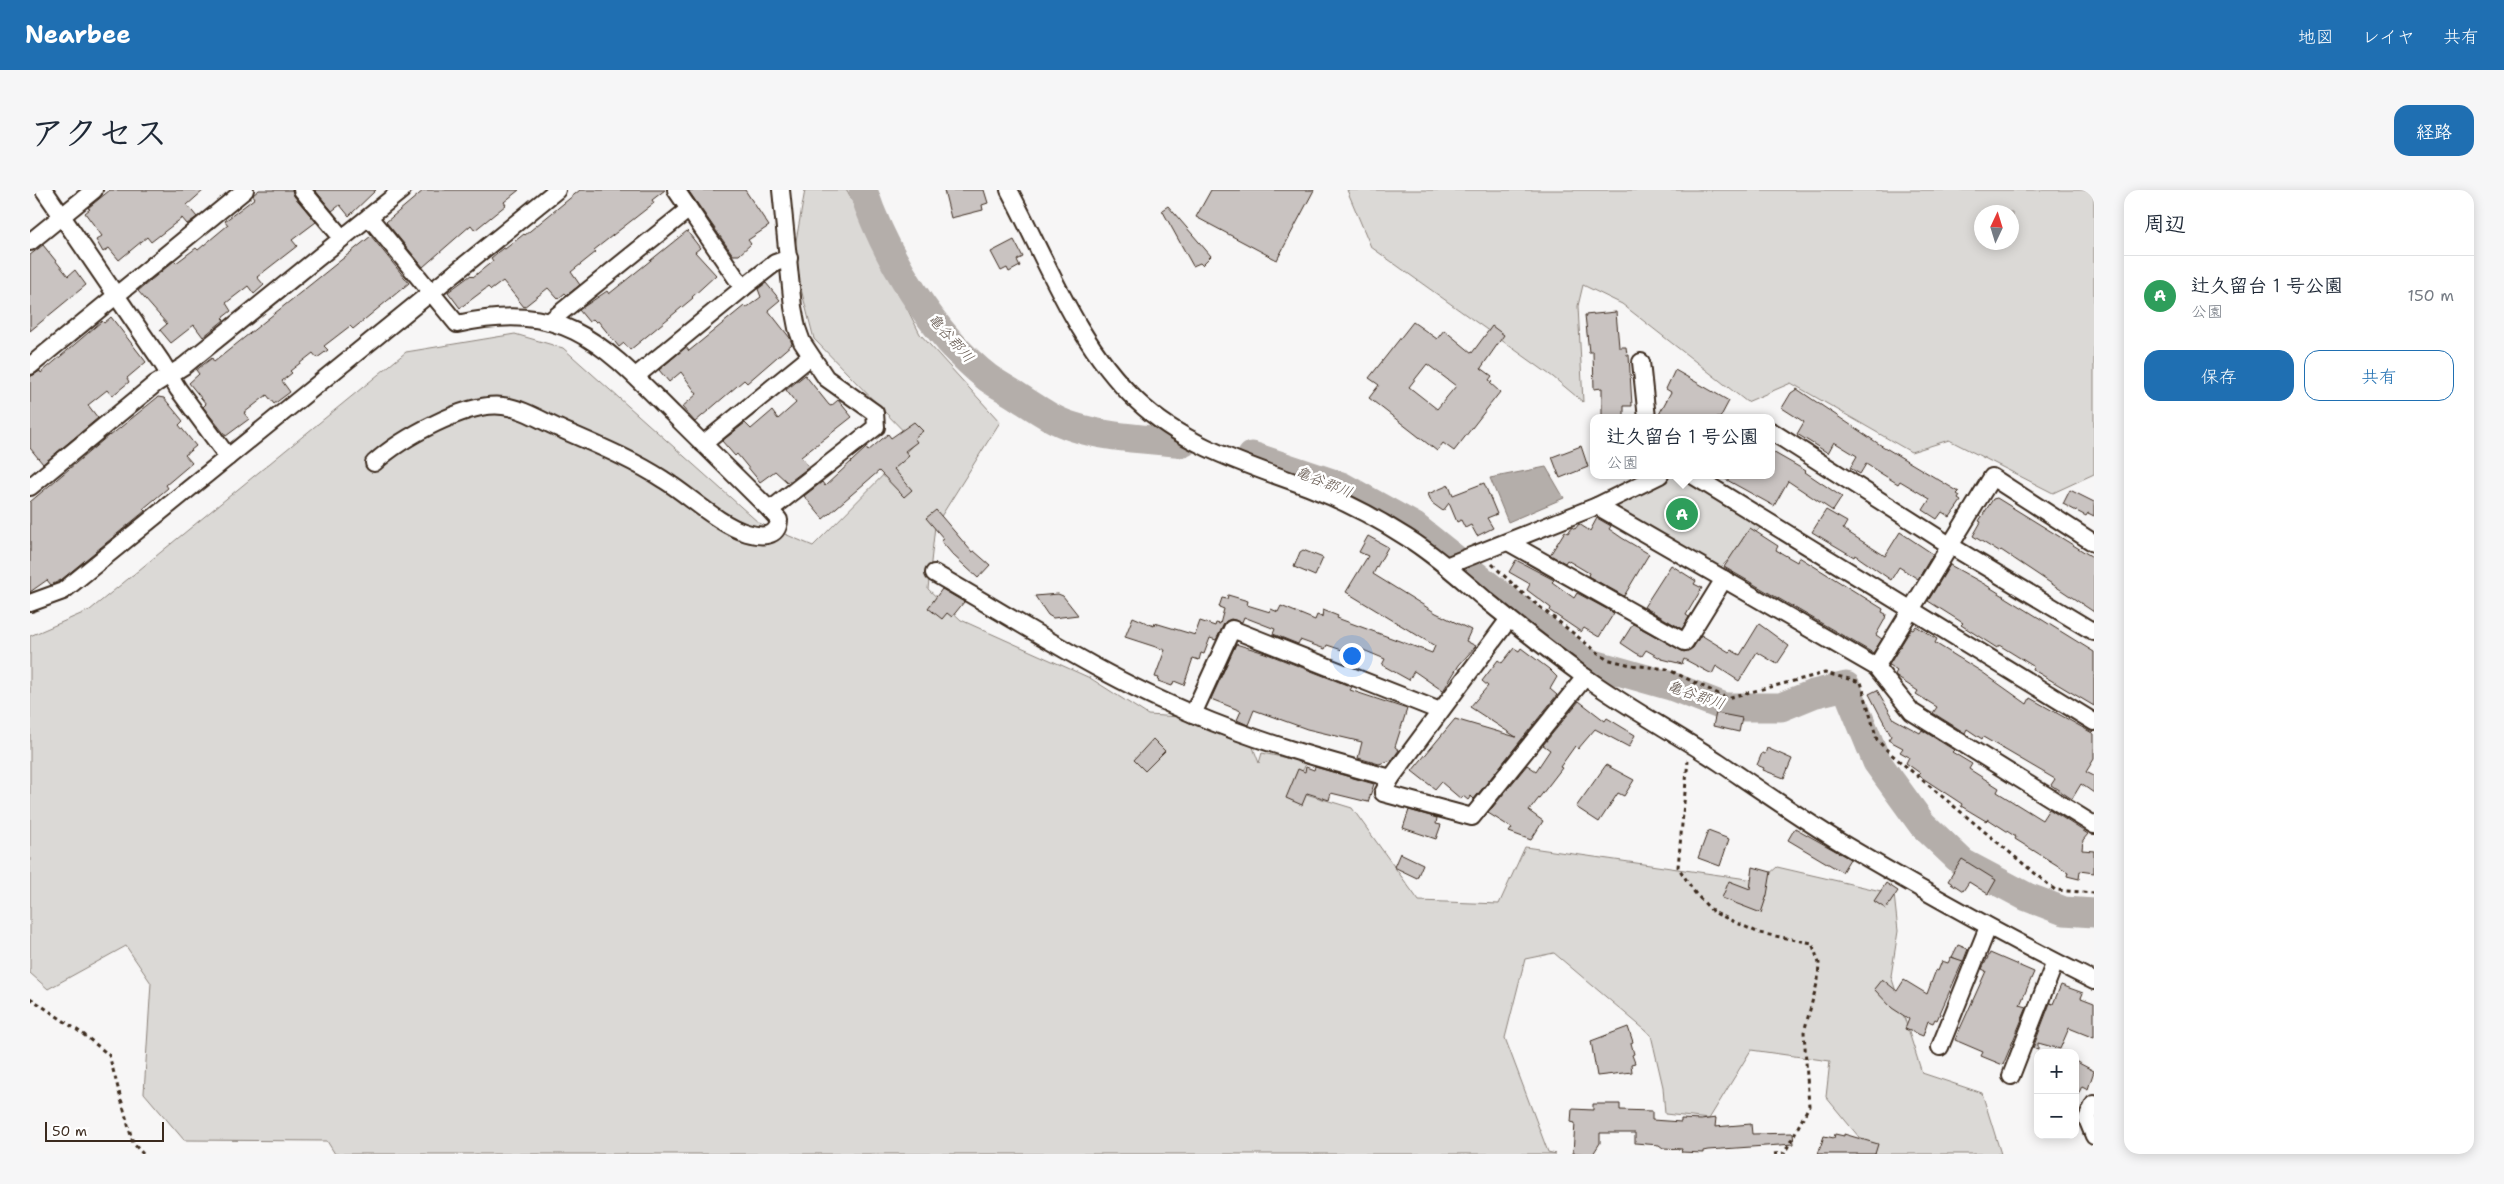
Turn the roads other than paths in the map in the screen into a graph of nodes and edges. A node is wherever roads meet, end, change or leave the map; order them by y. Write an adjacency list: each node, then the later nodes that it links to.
1 (44, 190): 11 (street)
2 (94, 190): 11 (street)
3 (246, 190): 18 (street)
4 (302, 190): 13 (street)
5 (402, 190): 12 (street)
6 (557, 190): 17 (street)
7 (676, 190): 10 (street)
8 (781, 190): 15 (street)
9 (1009, 190): 38 (street)
10 (689, 209): 16 (street); 19 (street)
11 (62, 216): 14 (street); 18 (street)
12 (368, 217): 13 (street); 17 (street)
13 (342, 238): 23 (street)
14 (30, 242)
15 (789, 258): 16 (street); 20 (street)
16 (742, 288): 24 (street)
17 (430, 292): 19 (street); 28 (street)
18 (117, 295): 22 (street); 23 (street)
19 (549, 322): 24 (street)
20 (810, 357): 27 (street); 34 (street)
21 (1641, 362): 25 (street)
22 (30, 366)
23 (169, 375): 28 (street); 32 (street)
24 (636, 376): 27 (street)
25 (1647, 414)
26 (1775, 434): 37 (street)
27 (703, 444): 34 (street)
28 (228, 457): 41 (street)
29 (374, 463): 34 (street)
30 (1649, 479): 33 (street)
31 (1699, 479): 42 (street)
32 (30, 487)
33 (1597, 506): 35 (street); 40 (street)
34 (770, 510)
35 (1508, 542): 38 (street); 40 (street)
36 (2094, 542): 37 (street)
37 (1951, 546): 42 (street); 44 (street)
38 (1446, 566): 43 (street)
39 (934, 573): 48 (street)
40 (1724, 580): 45 (street)
41 (30, 604)
42 (1912, 610): 45 (street); 49 (street)
43 (1509, 619): 46 (street); 47 (street)
44 (2094, 632)
45 (1876, 667): 51 (street)
46 (1585, 677): 50 (street); 52 (street)
47 (1440, 711): 48 (street); 50 (street)
48 (1193, 714): 50 (street)
49 (2094, 722)
50 (1390, 778)
51 (2094, 825)
52 (1988, 926): 53 (street); 55 (street)
53 (2055, 962): 54 (street); 56 (street)
54 (2094, 981)
55 (1940, 1047)
56 (2011, 1076)
57 (2094, 1104): 58 (street)
58 (2094, 1136)

